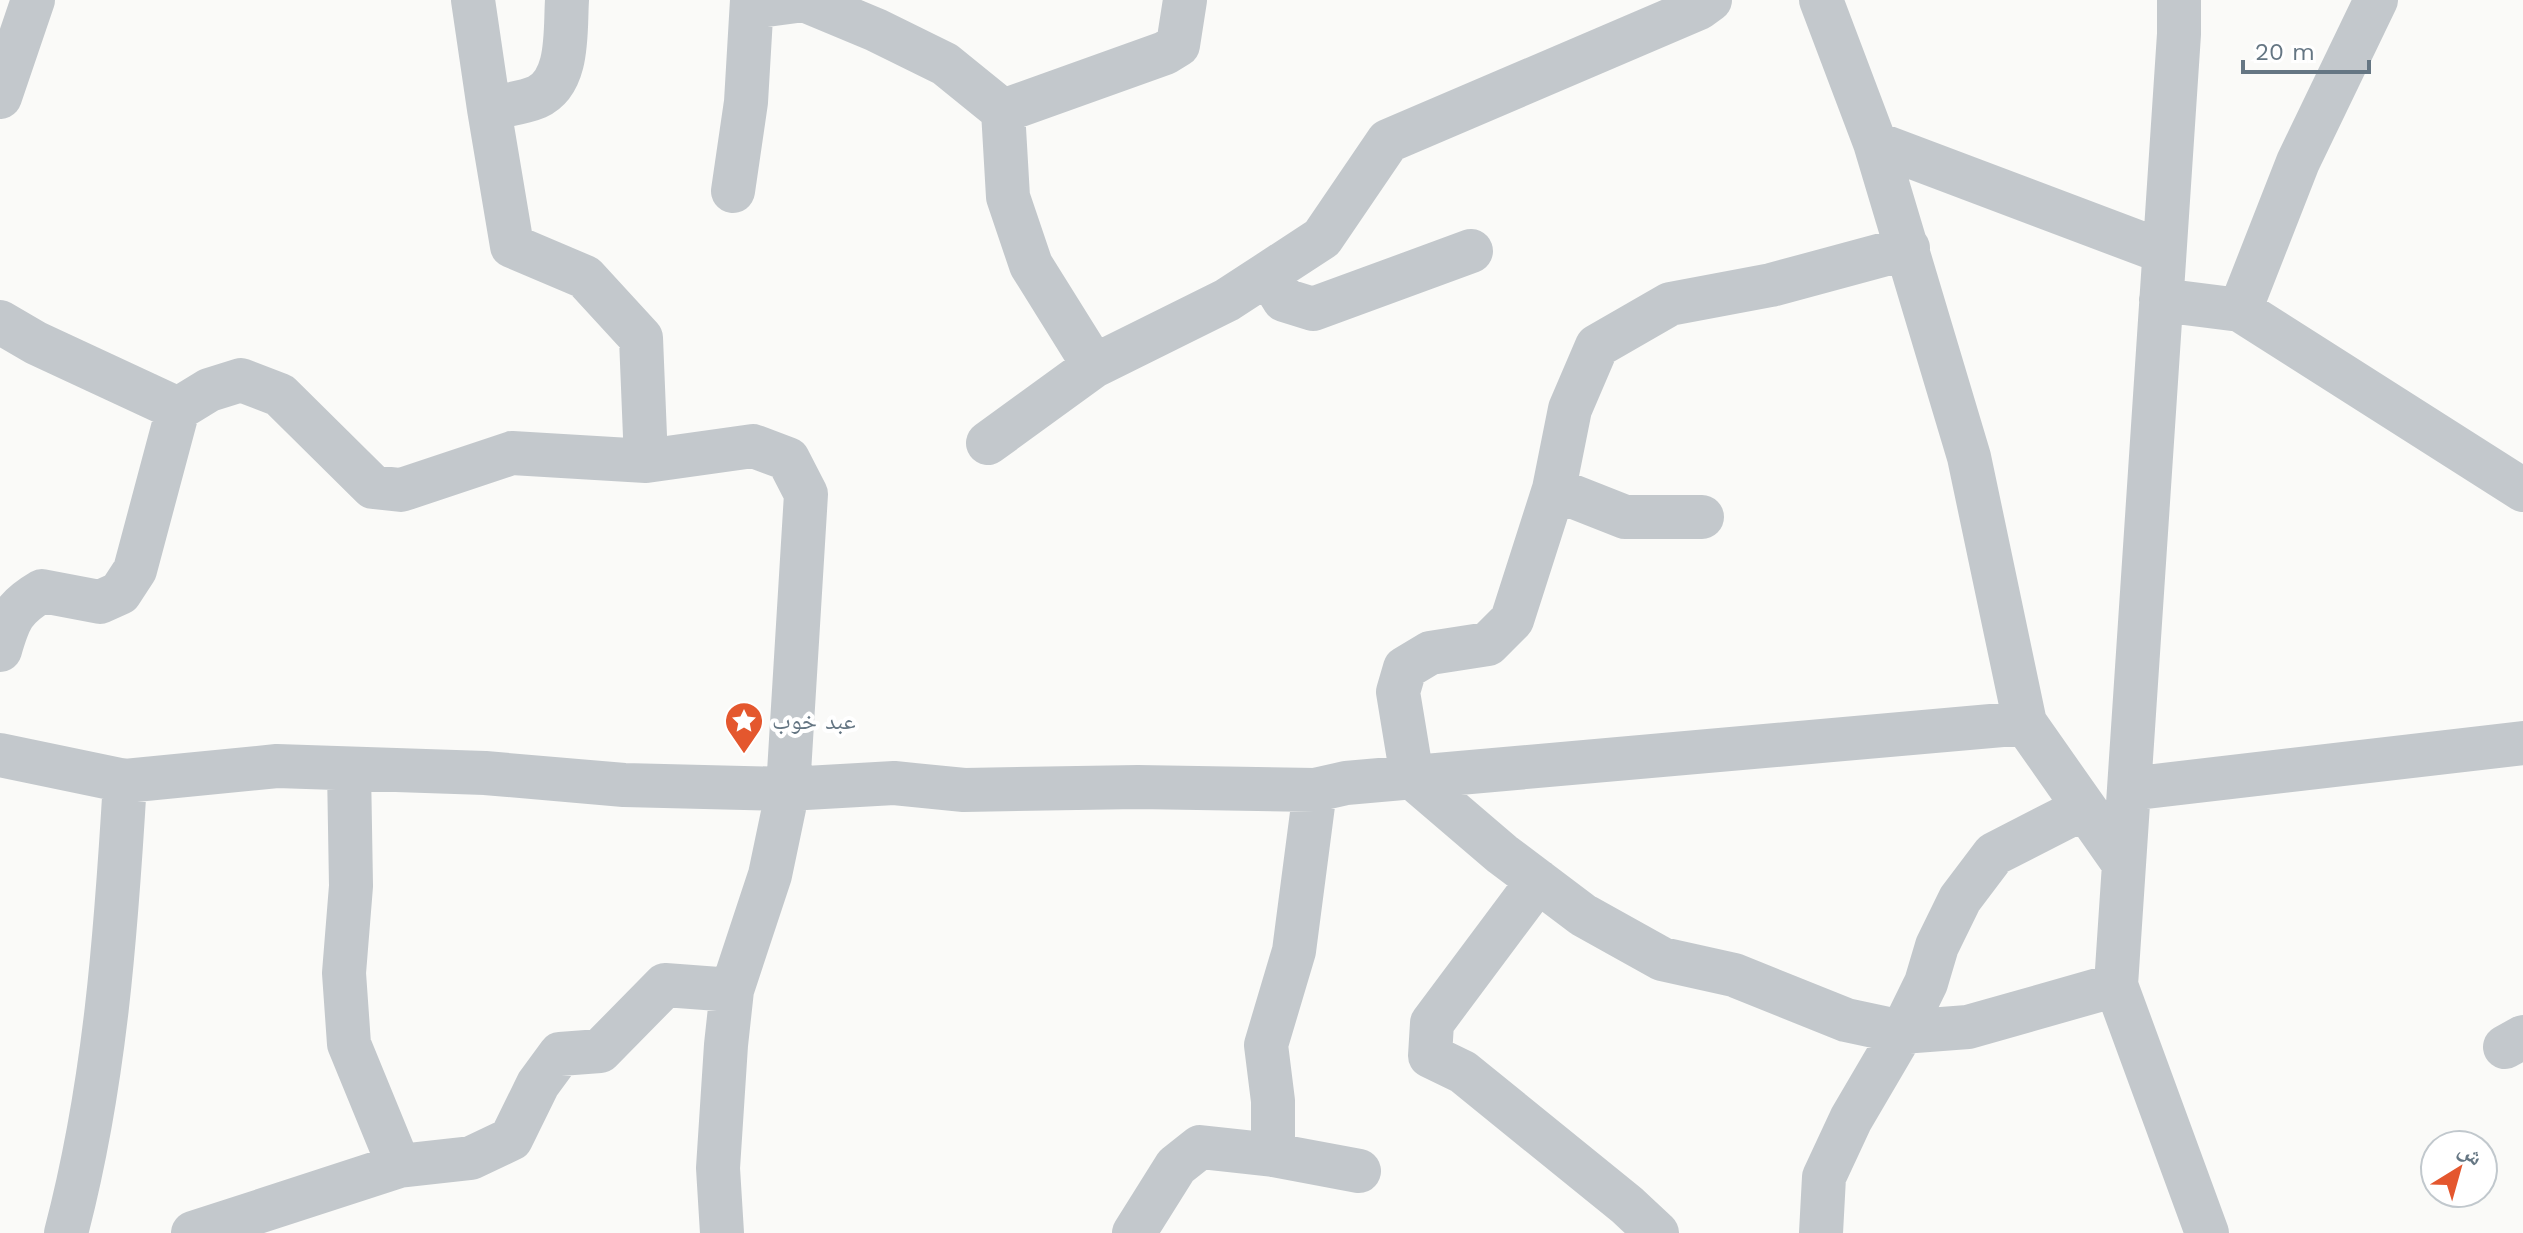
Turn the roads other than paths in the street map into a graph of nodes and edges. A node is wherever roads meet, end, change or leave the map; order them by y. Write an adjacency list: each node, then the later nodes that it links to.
1 (33, 0): 10 (street)
2 (473, 0): 11 (street)
3 (567, 0): 11 (street)
4 (1185, 0): 12 (street)
5 (1710, 0): 18 (street)
6 (1821, 0): 13 (street)
7 (2179, 0): 17 (street)
8 (2376, 0): 20 (street)
9 (752, 3): 12 (street); 14 (street)
10 (0, 97)
11 (489, 109): 25 (street)
12 (1003, 111): 22 (street)
13 (1875, 143): 15 (street); 17 (street)
14 (733, 191)
15 (1908, 248): 26 (street); 30 (street)
16 (1471, 251): 18 (street)
17 (2164, 252): 19 (street)
18 (1268, 274): 22 (street)
19 (2161, 300): 20 (street); 37 (street)
20 (2240, 310): 27 (street)
21 (0, 322): 23 (street)
22 (1094, 366): 24 (street)
23 (178, 409): 25 (street); 29 (street)
24 (988, 443)
25 (646, 461): 36 (street)
26 (1554, 489): 28 (street); 34 (street)
27 (2523, 490)
28 (1702, 517)
29 (0, 650)
30 (2025, 723): 34 (street); 39 (street)
31 (2523, 743): 37 (street)
32 (0, 755): 35 (street)
33 (349, 769): 35 (street); 36 (street); 46 (street)
34 (1412, 777): 38 (street); 41 (street)
35 (125, 781): 49 (street)
36 (788, 789): 38 (street); 43 (street)
37 (2129, 789): 40 (street)
38 (1315, 790): 45 (street)
39 (2084, 808): 40 (street); 44 (street)
40 (2124, 864): 42 (street)
41 (1538, 881): 44 (street); 52 (street)
42 (2116, 985): 44 (street); 54 (street)
43 (732, 990): 46 (street); 50 (street)
44 (1902, 1032): 53 (street)
45 (1273, 1155): 47 (street); 51 (street)
46 (399, 1166): 48 (street)
47 (1359, 1171)
48 (202, 1232)
49 (66, 1233)
50 (722, 1233)
51 (1134, 1233)
52 (1657, 1233)
53 (1821, 1233)
54 (2207, 1233)

